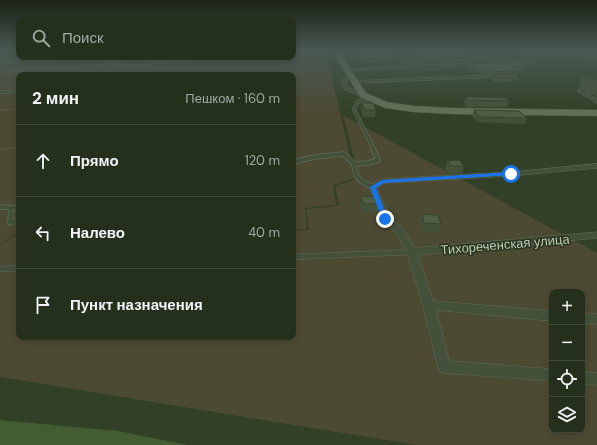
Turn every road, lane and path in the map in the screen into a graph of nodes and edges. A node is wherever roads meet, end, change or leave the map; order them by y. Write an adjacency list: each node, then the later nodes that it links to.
1 (348, 72): 3 (main road)
2 (395, 72): 3 (street)
3 (351, 76): 4 (lane); 8 (main road)
4 (502, 76)
5 (16, 91): 7 (lane)
6 (597, 91): 9 (street)
7 (0, 92)
8 (369, 98): 12 (main road); 16 (lane)
9 (597, 101)
10 (16, 109): 11 (path)
11 (0, 110)
12 (597, 113)
13 (16, 148): 14 (path)
14 (0, 149)
15 (296, 161): 16 (lane)
16 (354, 164): 18 (lane)
17 (597, 166): 18 (street)
18 (373, 187): 24 (street)
19 (0, 208): 20 (lane)
20 (11, 208): 21 (lane); 22 (lane)
21 (16, 208)
22 (16, 221)
23 (597, 235): 24 (street, Тихореченская улица)
24 (412, 252): 25 (lane); 28 (street)
25 (296, 257)
26 (16, 268): 27 (lane)
27 (0, 269)
28 (429, 305): 29 (street); 32 (street)
29 (549, 316)
30 (585, 318): 31 (street)
31 (597, 319)
32 (549, 376)
33 (585, 378): 34 (street)
34 (597, 379)

